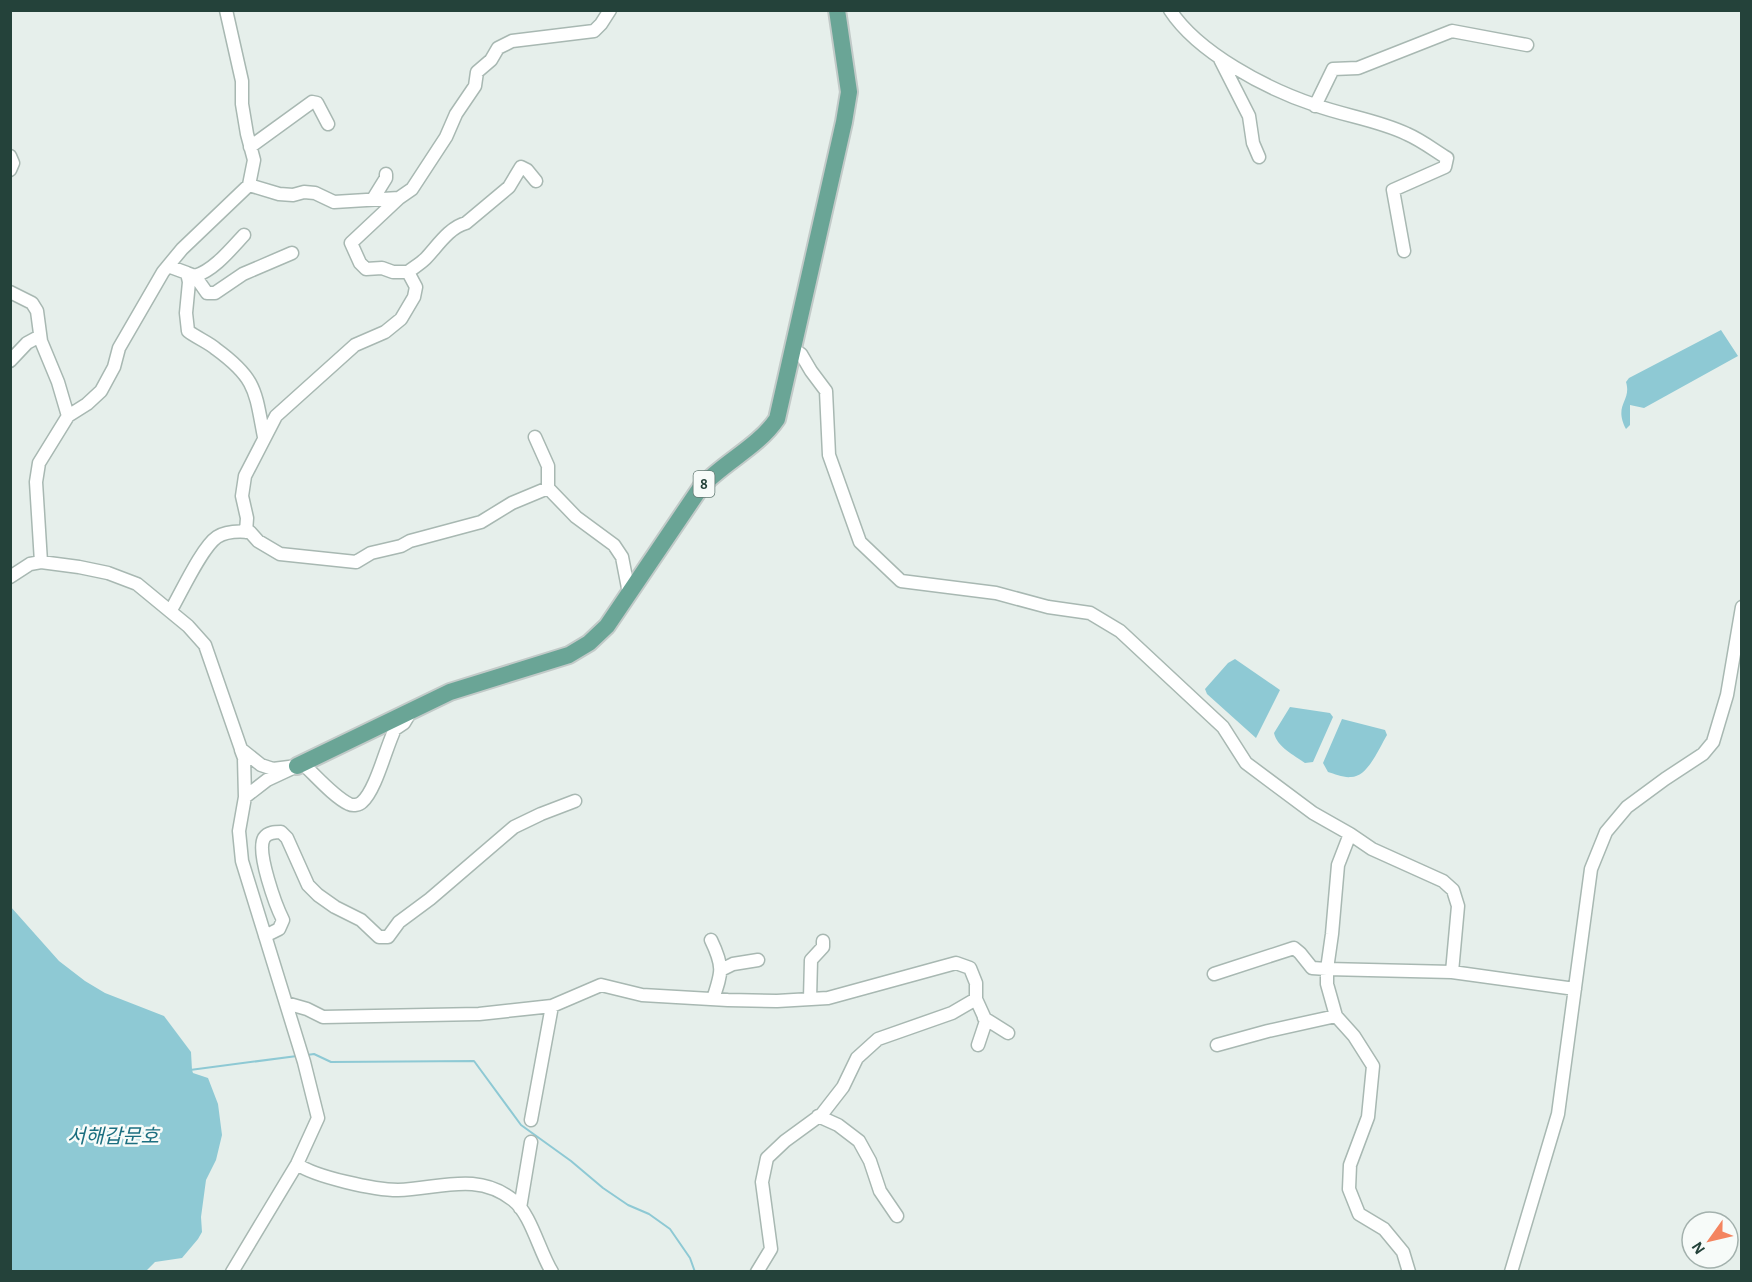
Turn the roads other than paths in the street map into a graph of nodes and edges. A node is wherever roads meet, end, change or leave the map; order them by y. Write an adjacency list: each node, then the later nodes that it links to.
1 (226, 10): 9 (street)
2 (610, 10): 16 (street)
3 (837, 10): 26 (main road, 8)
4 (1170, 10): 6 (street)
5 (1527, 45): 7 (street)
6 (1220, 58): 7 (street); 11 (street)
7 (1315, 106): 19 (street)
8 (328, 124): 9 (street)
9 (250, 147): 15 (street)
10 (10, 156): 12 (street)
11 (1259, 158)
12 (10, 170)
13 (386, 174): 17 (street)
14 (536, 182): 22 (street)
15 (249, 185): 17 (street); 21 (street)
16 (399, 198): 17 (street); 22 (street)
17 (373, 199)
18 (244, 235): 23 (street)
19 (1404, 251)
20 (292, 252): 23 (street)
21 (168, 266): 23 (street); 28 (street)
22 (408, 272): 29 (street)
23 (191, 275): 29 (street)
24 (10, 292): 25 (street)
25 (40, 336): 27 (street); 28 (street)
26 (793, 349): 36 (main road, 8); 44 (street)
27 (10, 361)
28 (68, 416): 34 (street)
29 (264, 437): 32 (street)
30 (535, 437): 31 (street)
31 (548, 488): 32 (street); 36 (street)
32 (246, 531): 38 (street)
33 (10, 563): 34 (street)
34 (35, 563): 35 (street); 38 (street)
35 (10, 577)
36 (629, 593): 39 (main road, 8)
37 (1742, 607): 53 (street)
38 (171, 610): 40 (street)
39 (411, 709): 41 (main road, 8); 41 (street)
40 (241, 749): 41 (street); 42 (street)
41 (300, 765): 42 (street)
42 (245, 797): 45 (street)
43 (575, 801): 45 (street)
44 (1350, 834): 49 (street); 51 (street)
45 (265, 936): 57 (street)
46 (711, 940): 50 (street)
47 (823, 940): 55 (street)
48 (758, 960): 50 (street)
49 (1327, 969): 51 (street); 52 (street); 59 (street)
50 (721, 970): 54 (street)
51 (1452, 972): 53 (street)
52 (1214, 974)
53 (1575, 989): 74 (street)
54 (713, 999): 55 (street); 58 (street)
55 (810, 999): 56 (street)
56 (976, 999): 60 (street); 64 (street)
57 (286, 1003): 58 (street); 67 (street)
58 (552, 1006): 65 (street)
59 (1336, 1016): 62 (street); 73 (street)
60 (984, 1018): 61 (street); 63 (street)
61 (1008, 1034)
62 (1217, 1045)
63 (978, 1046)
64 (818, 1116): 69 (street); 72 (street)
65 (531, 1120)
66 (531, 1142): 68 (street)
67 (297, 1164): 68 (street); 70 (street)
68 (520, 1208): 71 (street)
69 (897, 1216)
70 (232, 1272)
71 (552, 1272)
72 (757, 1272)
73 (1409, 1272)
74 (1511, 1272)

